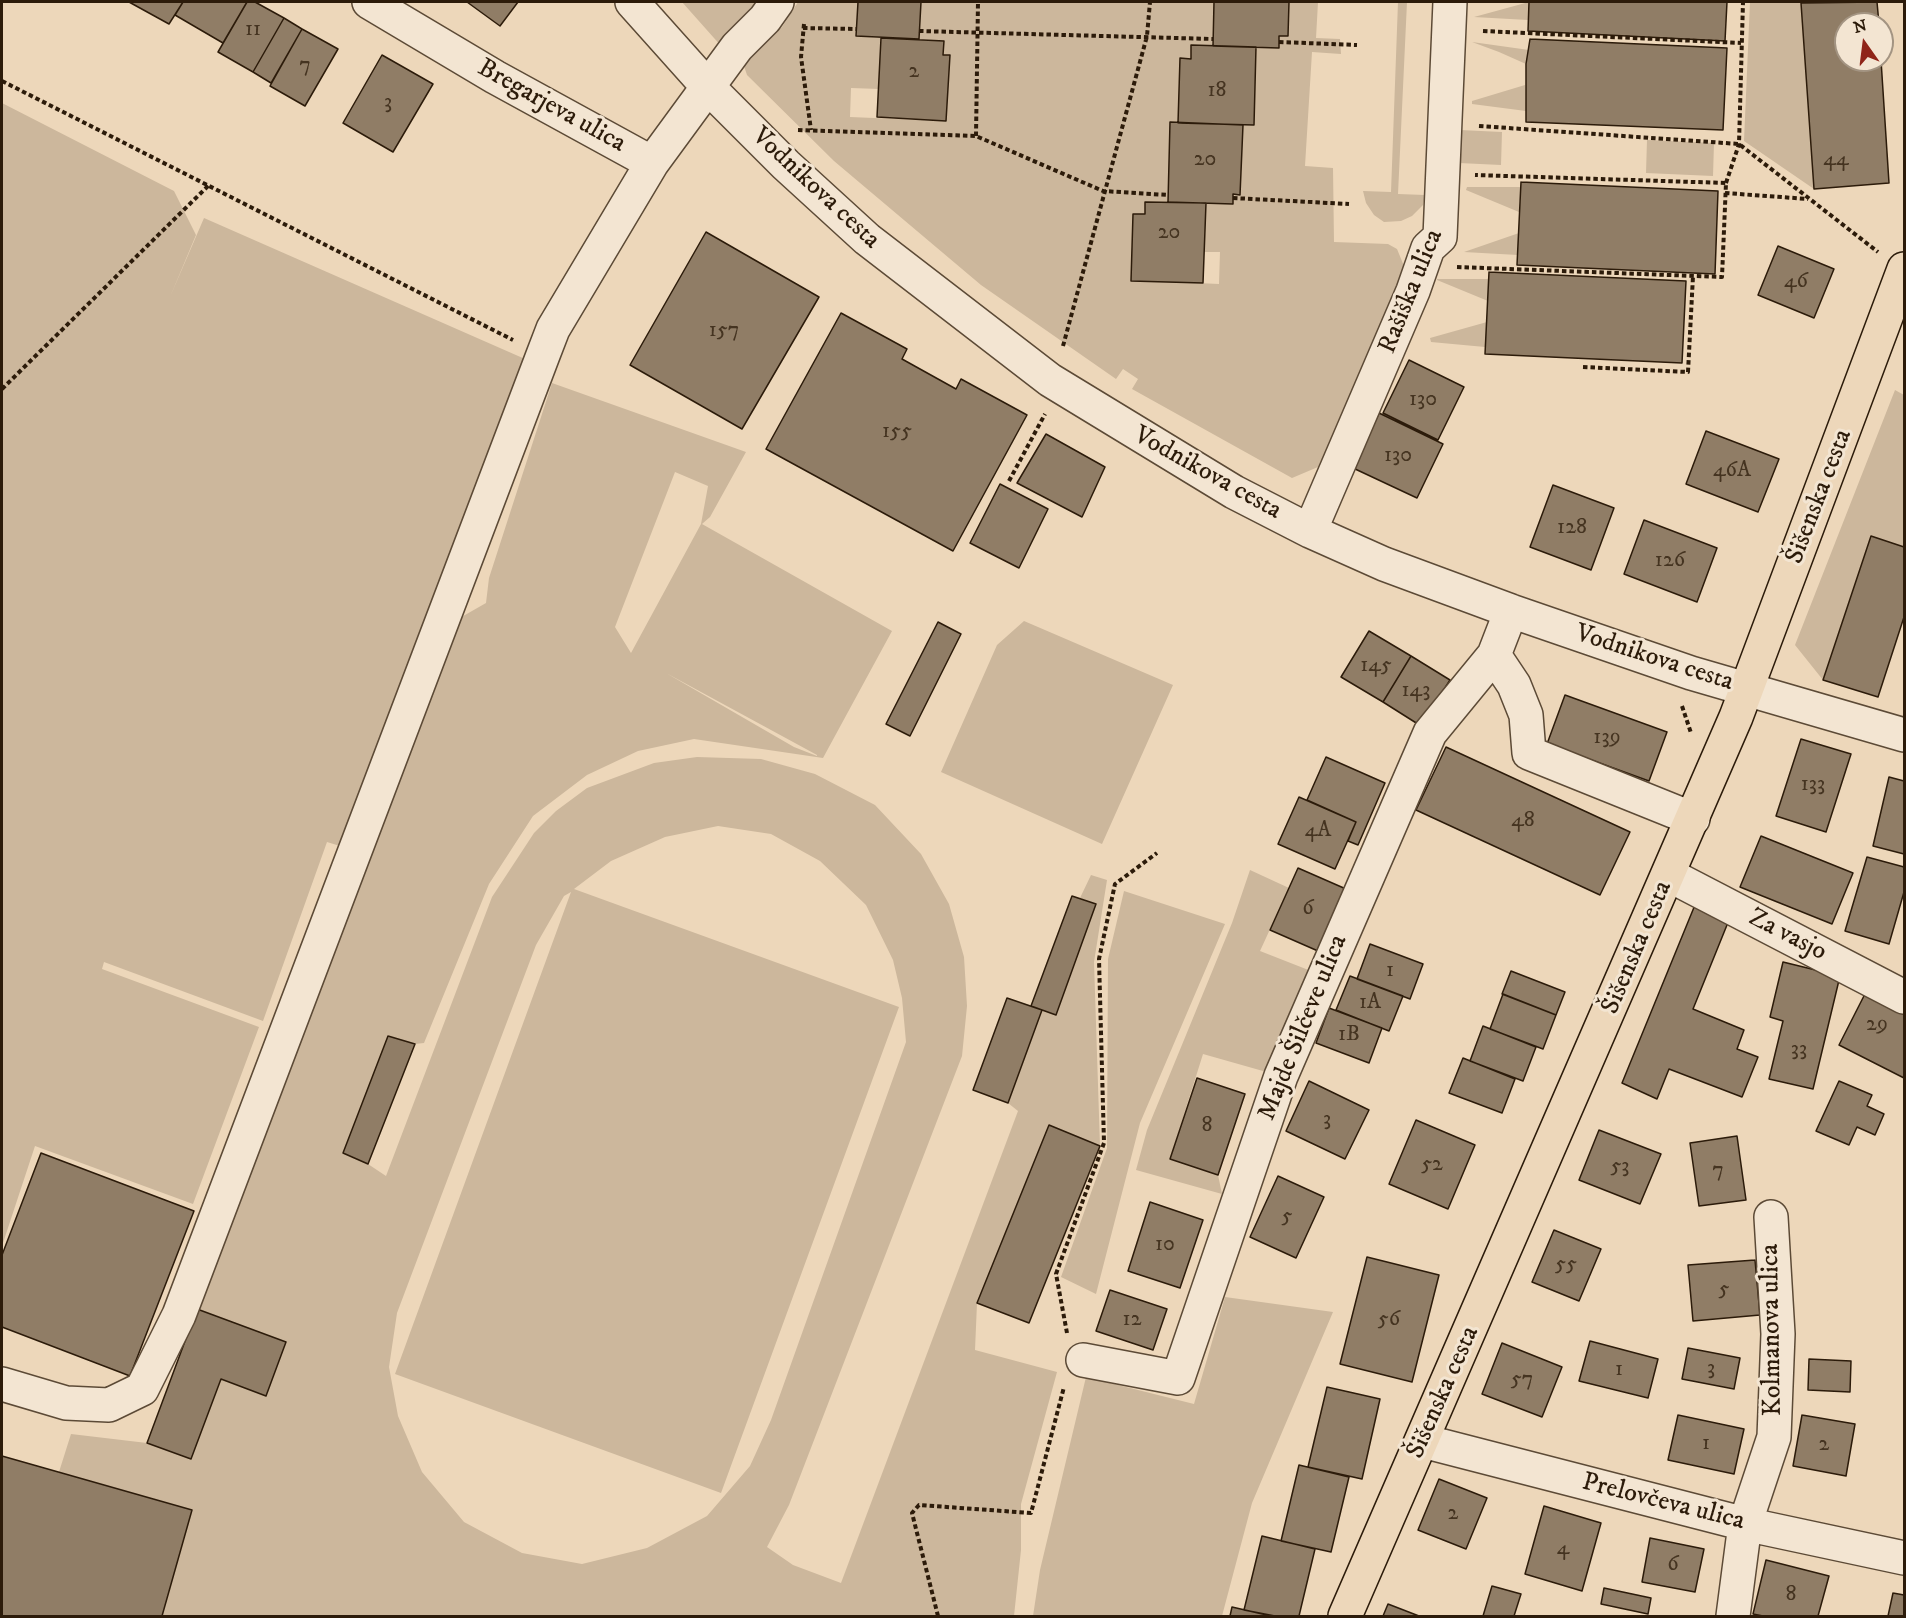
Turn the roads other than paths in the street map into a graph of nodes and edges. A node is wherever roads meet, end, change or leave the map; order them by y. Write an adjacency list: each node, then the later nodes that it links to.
1 (369, 2): 6 (street, Bregarjeva ulica)
2 (632, 2): 5 (street, Vodnikova cesta)
3 (785, 14): 5 (street, Bregarjeva ulica)
4 (1449, 15): 8 (street, Rašiška ulica)
5 (708, 87): 6 (street, Bregarjeva ulica); 8 (street, Vodnikova cesta)
6 (652, 164): 18 (street)
7 (1894, 262): 11 (main road, Šišenska cesta)
8 (1310, 531): 9 (street, Vodnikova cesta)
9 (1511, 611): 10 (street, Majde Šilčeve ulica); 11 (street, Vodnikova cesta)
10 (1494, 656): 13 (street); 17 (street, Majde Šilčeve ulica)
11 (1748, 688): 12 (street, Vodnikova cesta); 13 (main road, Šišenska cesta)
12 (1905, 735)
13 (1693, 819): 14 (main road, Šišenska cesta)
14 (1669, 875): 15 (street, Za vasjo); 19 (main road, Šišenska cesta)
15 (1905, 997)
16 (1770, 1217): 20 (street, Kolmanova ulica)
17 (1072, 1359)
18 (2, 1384)
19 (1423, 1441): 20 (street, Prelovčeva ulica); 22 (main road, Šišenska cesta)
20 (1745, 1524): 21 (street, Prelovčeva ulica); 23 (street, Kolmanova ulica)
21 (1905, 1558)
22 (1345, 1617)
23 (1733, 1617)

